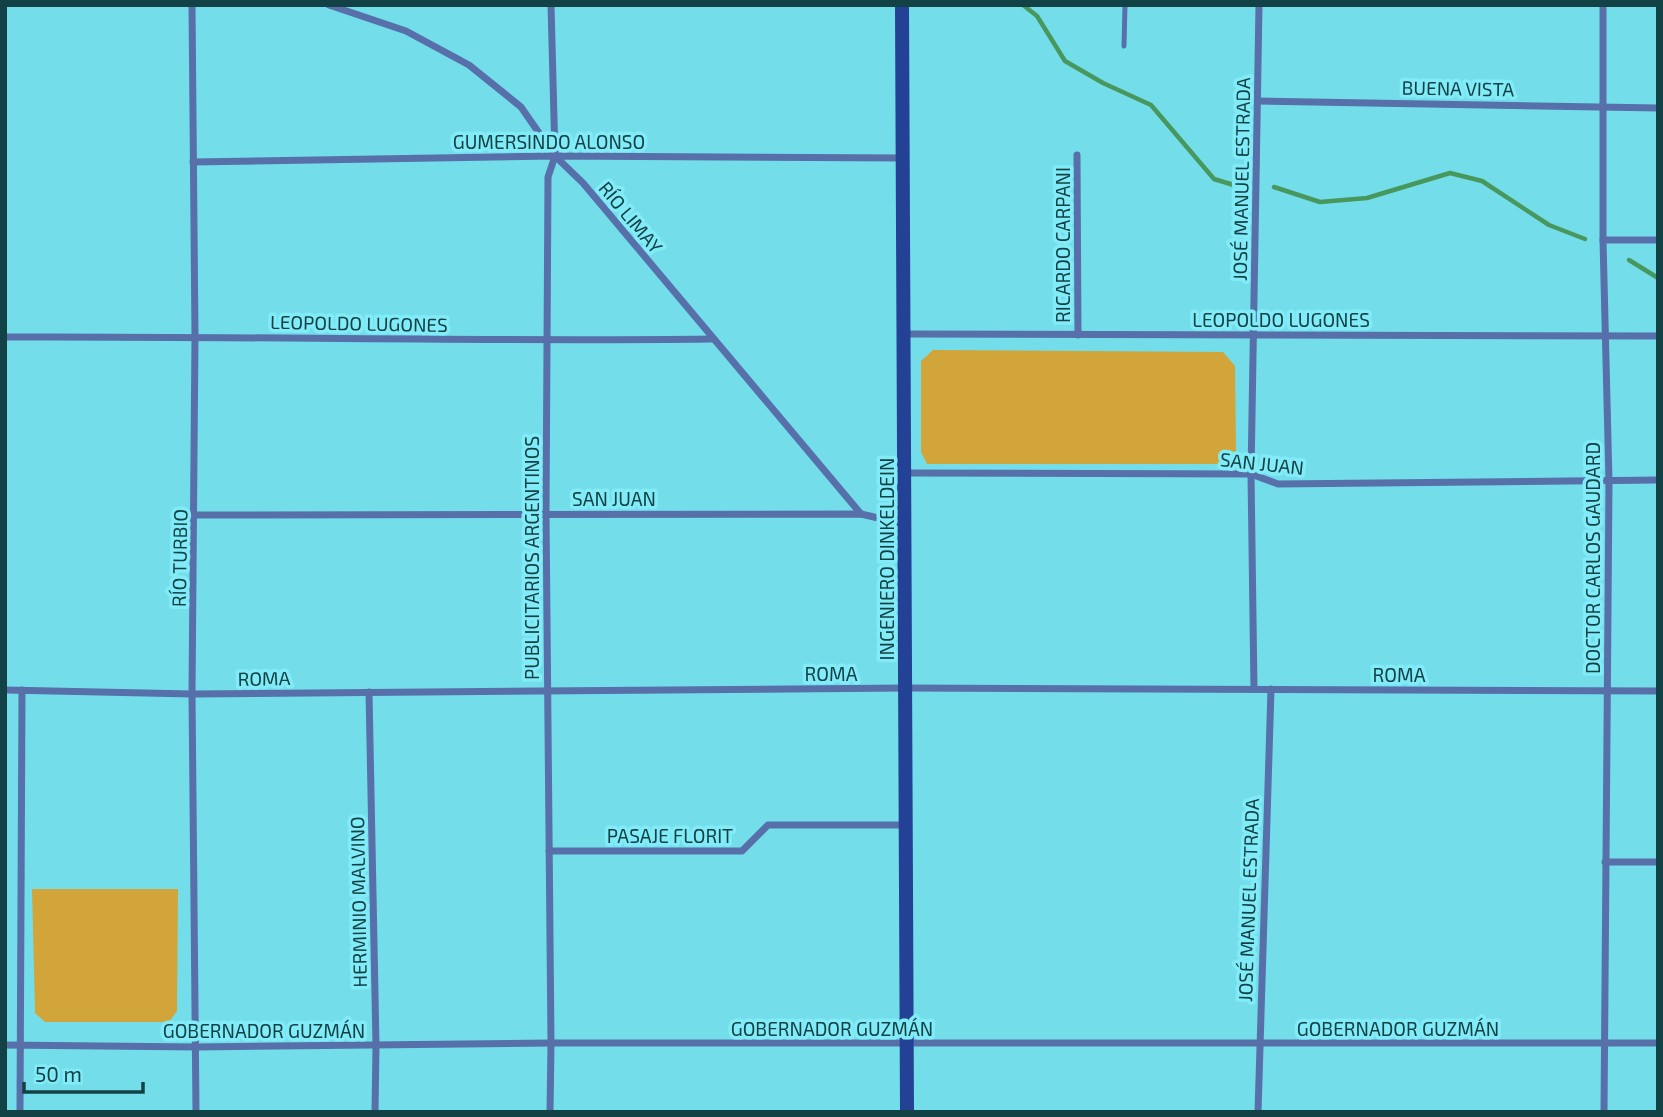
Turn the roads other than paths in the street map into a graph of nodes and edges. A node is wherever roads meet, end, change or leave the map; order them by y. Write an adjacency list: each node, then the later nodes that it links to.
1 (192, 5): 15 (street, RÍO TURBIO)
2 (329, 5): 13 (street, RÍO LIMAY)
3 (551, 5): 13 (street, PUBLICITARIOS ARGENTINOS)
4 (902, 5): 14 (main road, INGENIERO DINKELDEIN)
5 (1125, 5): 8 (lane)
6 (1259, 5): 9 (street, JOSÉ MANUEL ESTRADA)
7 (1603, 5): 10 (street, DOCTOR CARLOS GAUDARD)
8 (1124, 46)
9 (1259, 101): 10 (street, BUENA VISTA); 20 (street, JOSÉ MANUEL ESTRADA)
10 (1603, 106): 11 (street, BUENA VISTA); 16 (street, DOCTOR CARLOS GAUDARD)
11 (1658, 108)
12 (1077, 155): 19 (street, RICARDO CARPANI)
13 (555, 156): 14 (street, GUMERSINDO ALONSO); 15 (street, GUMERSINDO ALONSO); 25 (street, RÍO LIMAY); 26 (street, PUBLICITARIOS ARGENTINOS)
14 (904, 158): 18 (main road, INGENIERO DINKELDEIN)
15 (193, 162): 21 (street, RÍO TURBIO)
16 (1603, 240): 17 (street); 22 (street, DOCTOR CARLOS GAUDARD)
17 (1658, 240)
18 (904, 334): 19 (street, LEOPOLDO LUGONES); 27 (main road, INGENIERO DINKELDEIN)
19 (1078, 335): 20 (street, LEOPOLDO LUGONES)
20 (1253, 335): 22 (street, LEOPOLDO LUGONES); 28 (street, JOSÉ MANUEL ESTRADA)
21 (195, 336): 24 (street, LEOPOLDO LUGONES); 26 (street, LEOPOLDO LUGONES); 33 (street, RÍO TURBIO)
22 (1606, 336): 23 (street, LEOPOLDO LUGONES); 29 (street, DOCTOR CARLOS GAUDARD)
23 (1658, 336)
24 (5, 337)
25 (711, 339): 26 (street, LEOPOLDO LUGONES); 32 (street, RÍO LIMAY)
26 (548, 341): 31 (street, PUBLICITARIOS ARGENTINOS)
27 (905, 474): 28 (street, SAN JUAN); 34 (main road, INGENIERO DINKELDEIN)
28 (1251, 474): 29 (street, SAN JUAN); 36 (street, JOSÉ MANUEL ESTRADA)
29 (1609, 481): 30 (street, SAN JUAN); 41 (street, DOCTOR CARLOS GAUDARD)
30 (1658, 481)
31 (546, 514): 32 (street, SAN JUAN); 33 (street, SAN JUAN); 40 (street, PUBLICITARIOS ARGENTINOS)
32 (860, 514): 34 (street, SAN JUAN)
33 (195, 515): 44 (street, RÍO TURBIO)
34 (905, 524): 35 (main road, INGENIERO DINKELDEIN)
35 (905, 688): 36 (street, ROMA); 40 (street, ROMA); 45 (main road, INGENIERO DINKELDEIN)
36 (1254, 689): 37 (street, ROMA)
37 (1271, 689): 41 (street, ROMA); 52 (street, JOSÉ MANUEL ESTRADA)
38 (5, 690): 39 (street, ROMA)
39 (22, 690): 44 (street, ROMA); 54 (street)
40 (547, 690): 43 (street, ROMA); 46 (street, PUBLICITARIOS ARGENTINOS)
41 (1607, 691): 42 (street, ROMA); 47 (street, DOCTOR CARLOS GAUDARD)
42 (1658, 691)
43 (369, 692): 44 (street, ROMA); 55 (street, HERMINIO MALVINO)
44 (192, 694): 57 (street, RÍO TURBIO)
45 (906, 825): 46 (street, PASAJE FLORIT); 56 (main road, INGENIERO DINKELDEIN)
46 (549, 851): 49 (street, PUBLICITARIOS ARGENTINOS)
47 (1605, 862): 48 (street); 50 (street, DOCTOR CARLOS GAUDARD)
48 (1658, 862)
49 (551, 1043): 55 (street, GOBERNADOR GUZMÁN); 56 (street, GOBERNADOR GUZMÁN); 61 (street, PUBLICITARIOS ARGENTINOS)
50 (1604, 1043): 51 (street, GOBERNADOR GUZMÁN); 52 (street, GOBERNADOR GUZMÁN); 64 (street, DOCTOR CARLOS GAUDARD)
51 (1658, 1043)
52 (1259, 1044): 56 (street, GOBERNADOR GUZMÁN); 63 (street, JOSÉ MANUEL ESTRADA)
53 (5, 1045): 54 (street, GOBERNADOR GUZMÁN)
54 (20, 1045): 57 (street, GOBERNADOR GUZMÁN); 58 (street)
55 (376, 1045): 57 (street, GOBERNADOR GUZMÁN); 60 (street, HERMINIO MALVINO)
56 (907, 1045): 62 (main road, INGENIERO DINKELDEIN)
57 (197, 1047): 59 (street, RÍO TURBIO)
58 (20, 1112)
59 (196, 1112)
60 (375, 1112)
61 (550, 1112)
62 (907, 1112)
63 (1258, 1112)
64 (1604, 1112)

